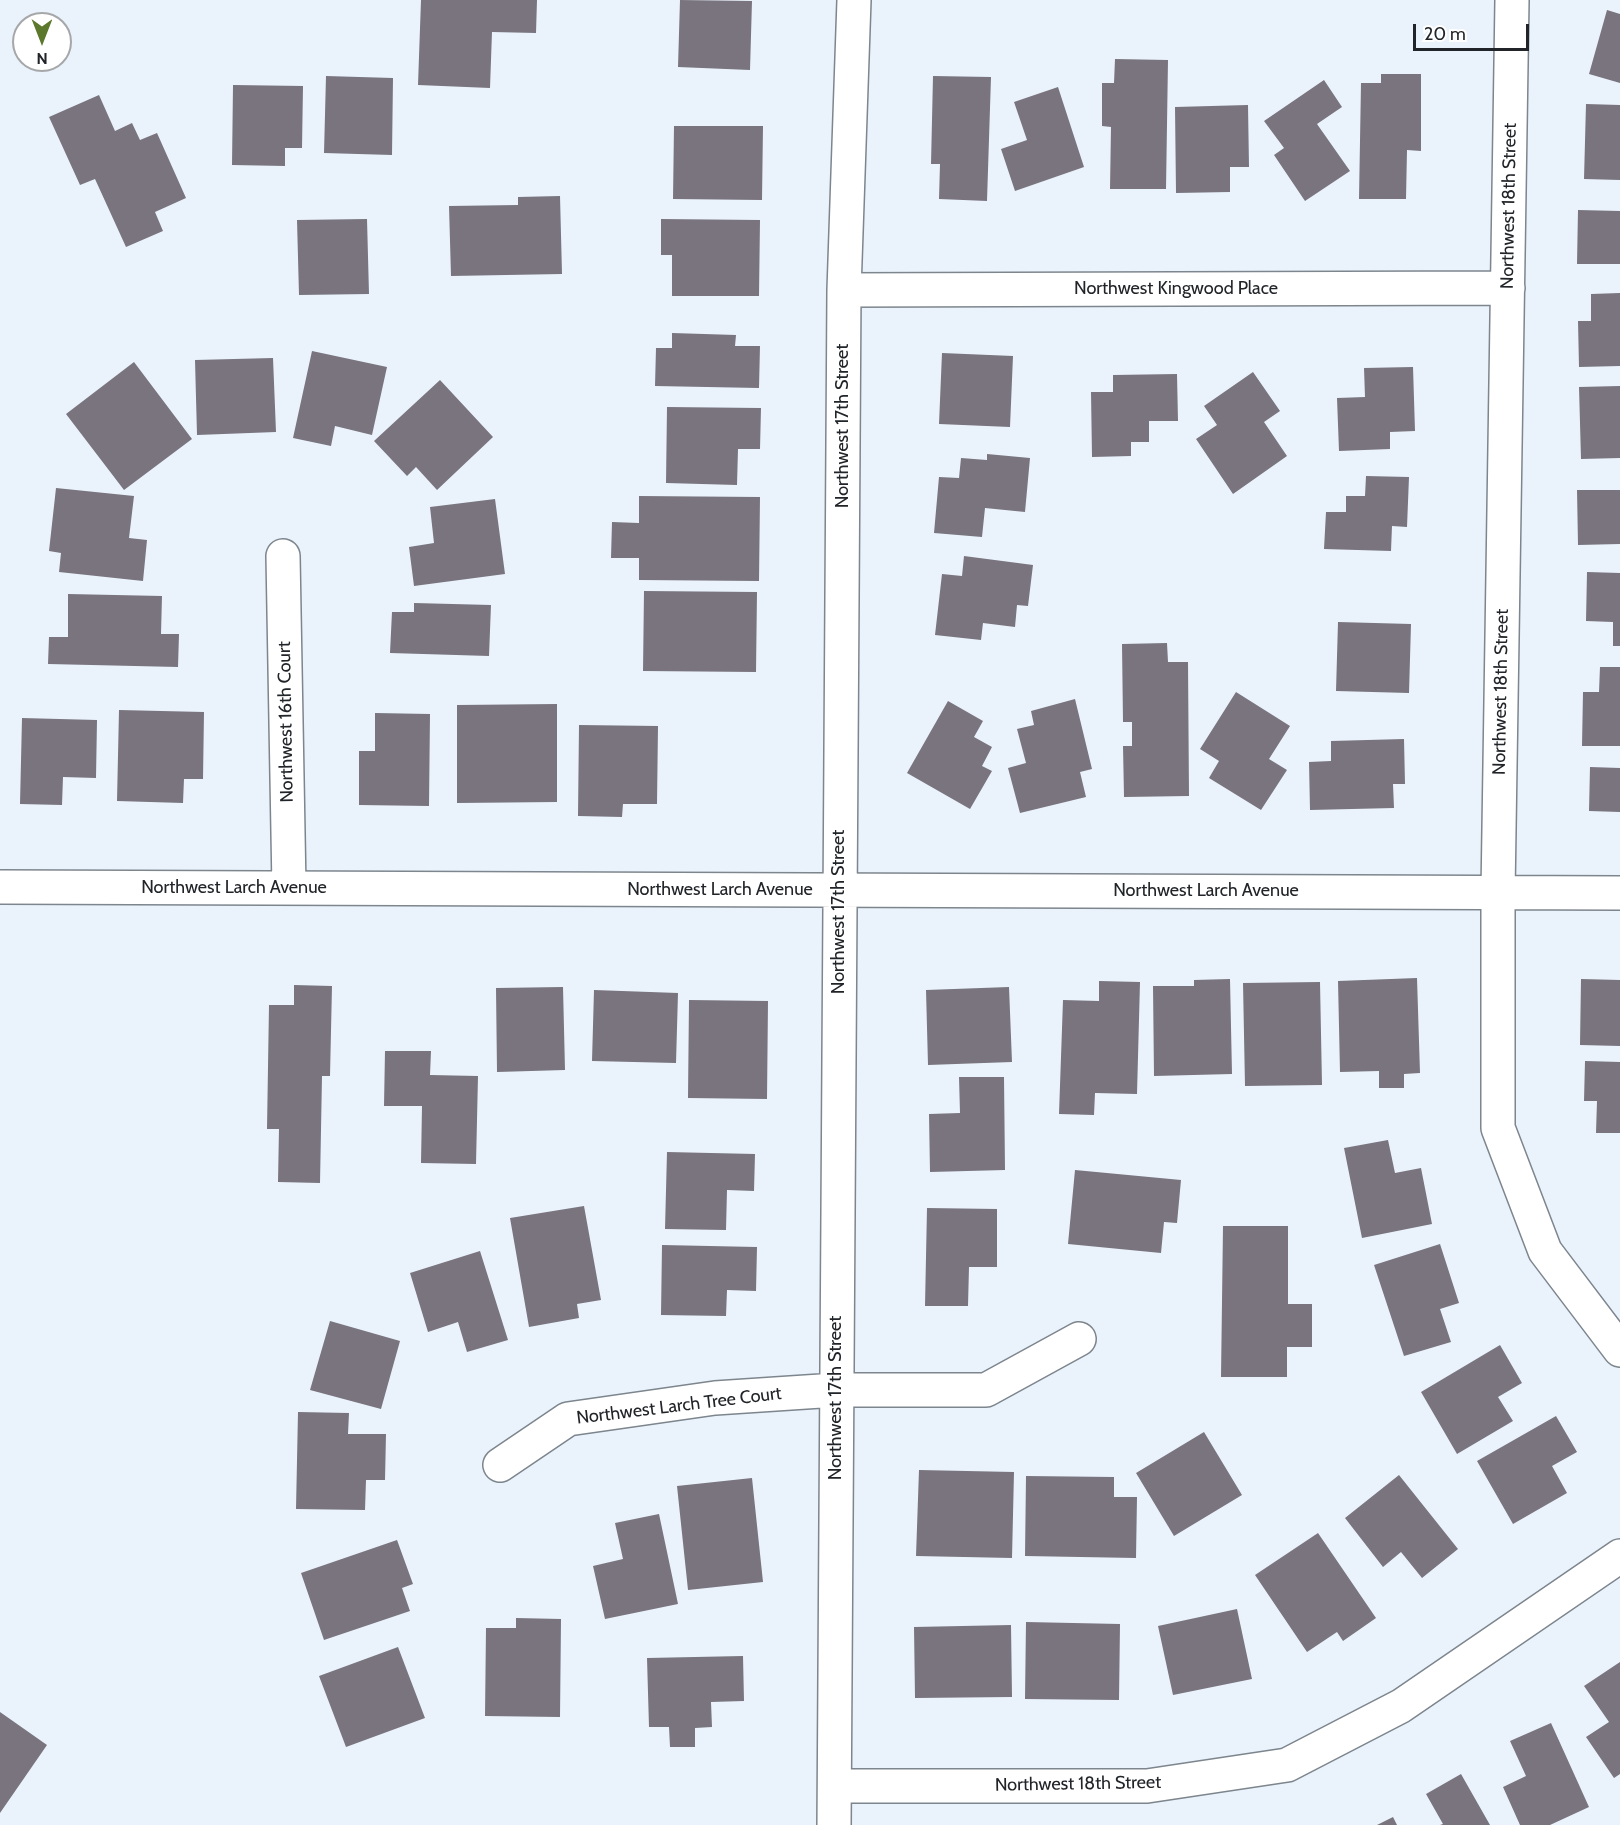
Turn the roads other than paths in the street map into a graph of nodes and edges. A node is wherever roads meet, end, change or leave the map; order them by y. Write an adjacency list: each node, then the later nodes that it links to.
1 (854, 0): 4 (street, Northwest 17th Street)
2 (1512, 0): 3 (street, Northwest 18th Street)
3 (1508, 288): 4 (street, Northwest Kingwood Place); 9 (street, Northwest 18th Street)
4 (844, 290): 8 (street, Northwest 17th Street)
5 (283, 556): 7 (street, Northwest 16th Court)
6 (0, 887): 7 (street, Northwest Larch Avenue)
7 (290, 888): 8 (street, Northwest Larch Avenue)
8 (839, 890): 9 (street, Northwest Larch Avenue); 13 (street, Northwest 17th Street)
9 (1498, 892): 10 (street, Northwest Larch Avenue); 12 (street, Northwest 18th Street)
10 (1620, 893)
11 (1079, 1339): 13 (street, Northwest Larch Tree Court)
12 (1620, 1350)
13 (836, 1390): 14 (street, Northwest Larch Tree Court); 16 (street, Northwest 17th Street)
14 (500, 1465)
15 (1620, 1556): 16 (street, Northwest 18th Street)
16 (834, 1786): 17 (street, Northwest 17th Street)
17 (834, 1825)

